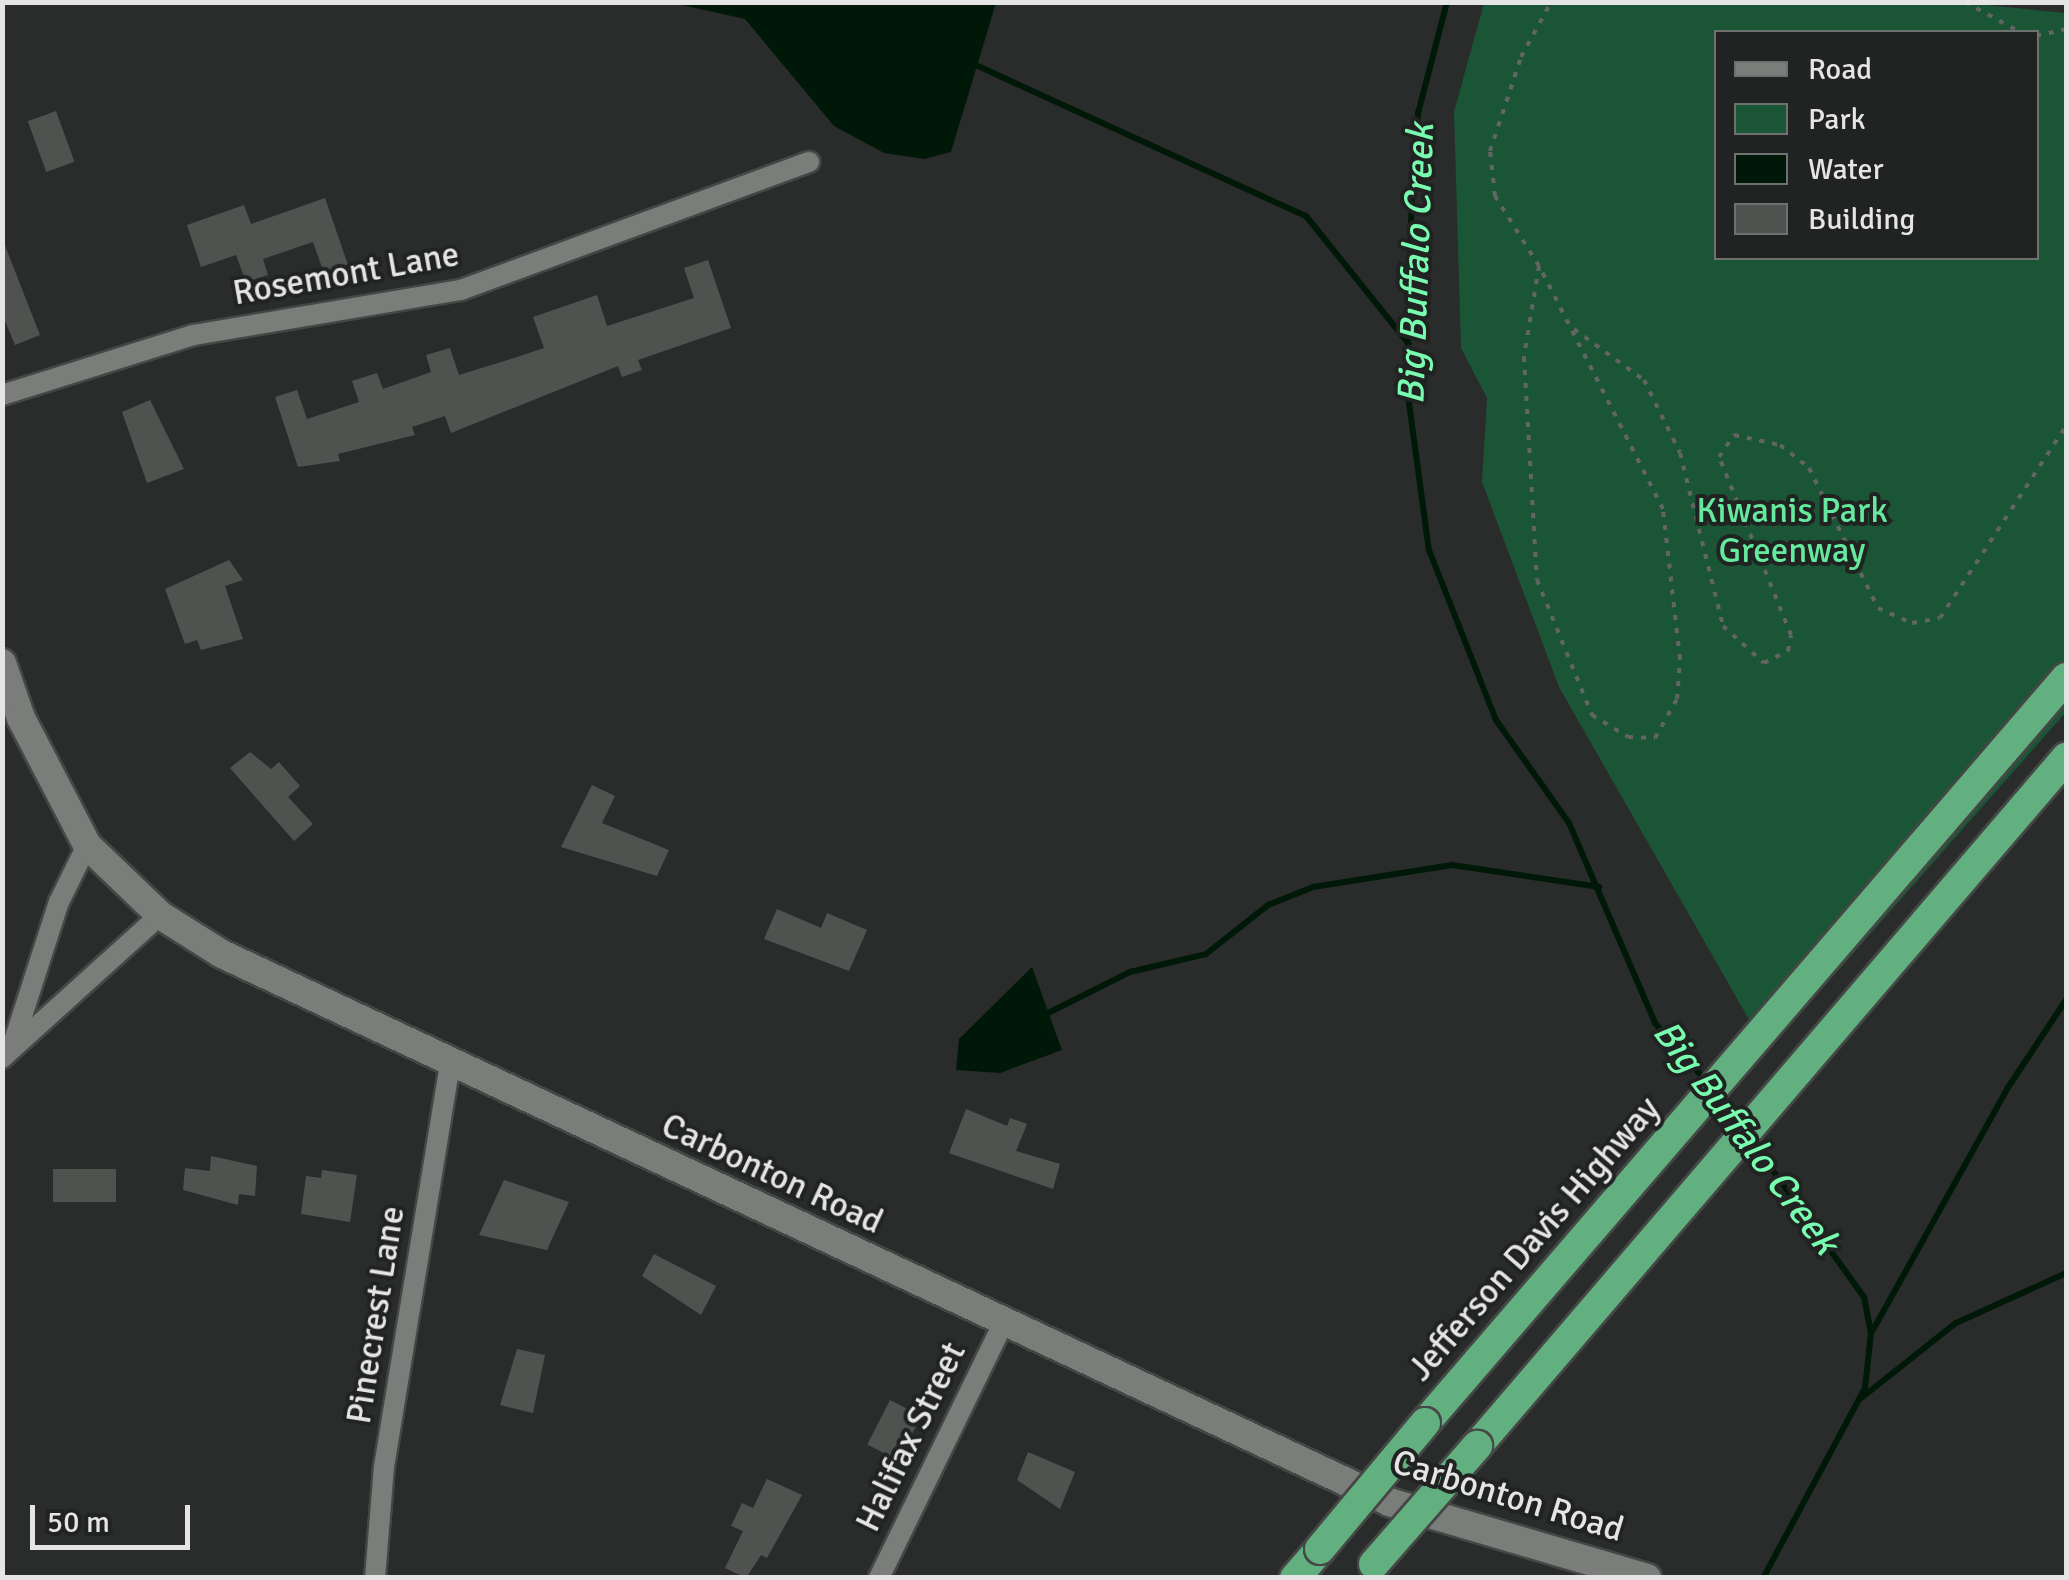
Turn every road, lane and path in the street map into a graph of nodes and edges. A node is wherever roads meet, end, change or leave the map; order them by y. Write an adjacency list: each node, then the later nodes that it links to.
1 (1551, 2): 7 (path)
2 (1965, 2): 4 (path)
3 (2066, 29): 5 (path)
4 (2016, 30)
5 (2039, 35)
6 (809, 162): 9 (street, Rosemont Lane)
7 (1539, 266): 8 (path); 8 (path)
8 (1571, 327): 10 (path)
9 (2, 395)
10 (2066, 426)
11 (2, 663): 14 (street, Carbonton Road)
12 (2066, 678): 22 (highway, Jefferson Davis Highway, bridge)
13 (2066, 758): 19 (highway, bridge)
14 (87, 845): 15 (street, Carbonton Road); 16 (street)
15 (160, 915): 16 (street); 17 (street, Carbonton Road)
16 (8, 1052)
17 (450, 1064): 18 (street, Carbonton Road); 20 (street, Pinecrest Lane)
18 (1002, 1326): 21 (street, Halifax Street); 23 (street, Carbonton Road)
19 (1369, 1571)
20 (375, 1578)
21 (879, 1578)
22 (1295, 1578)
23 (1647, 1578)

